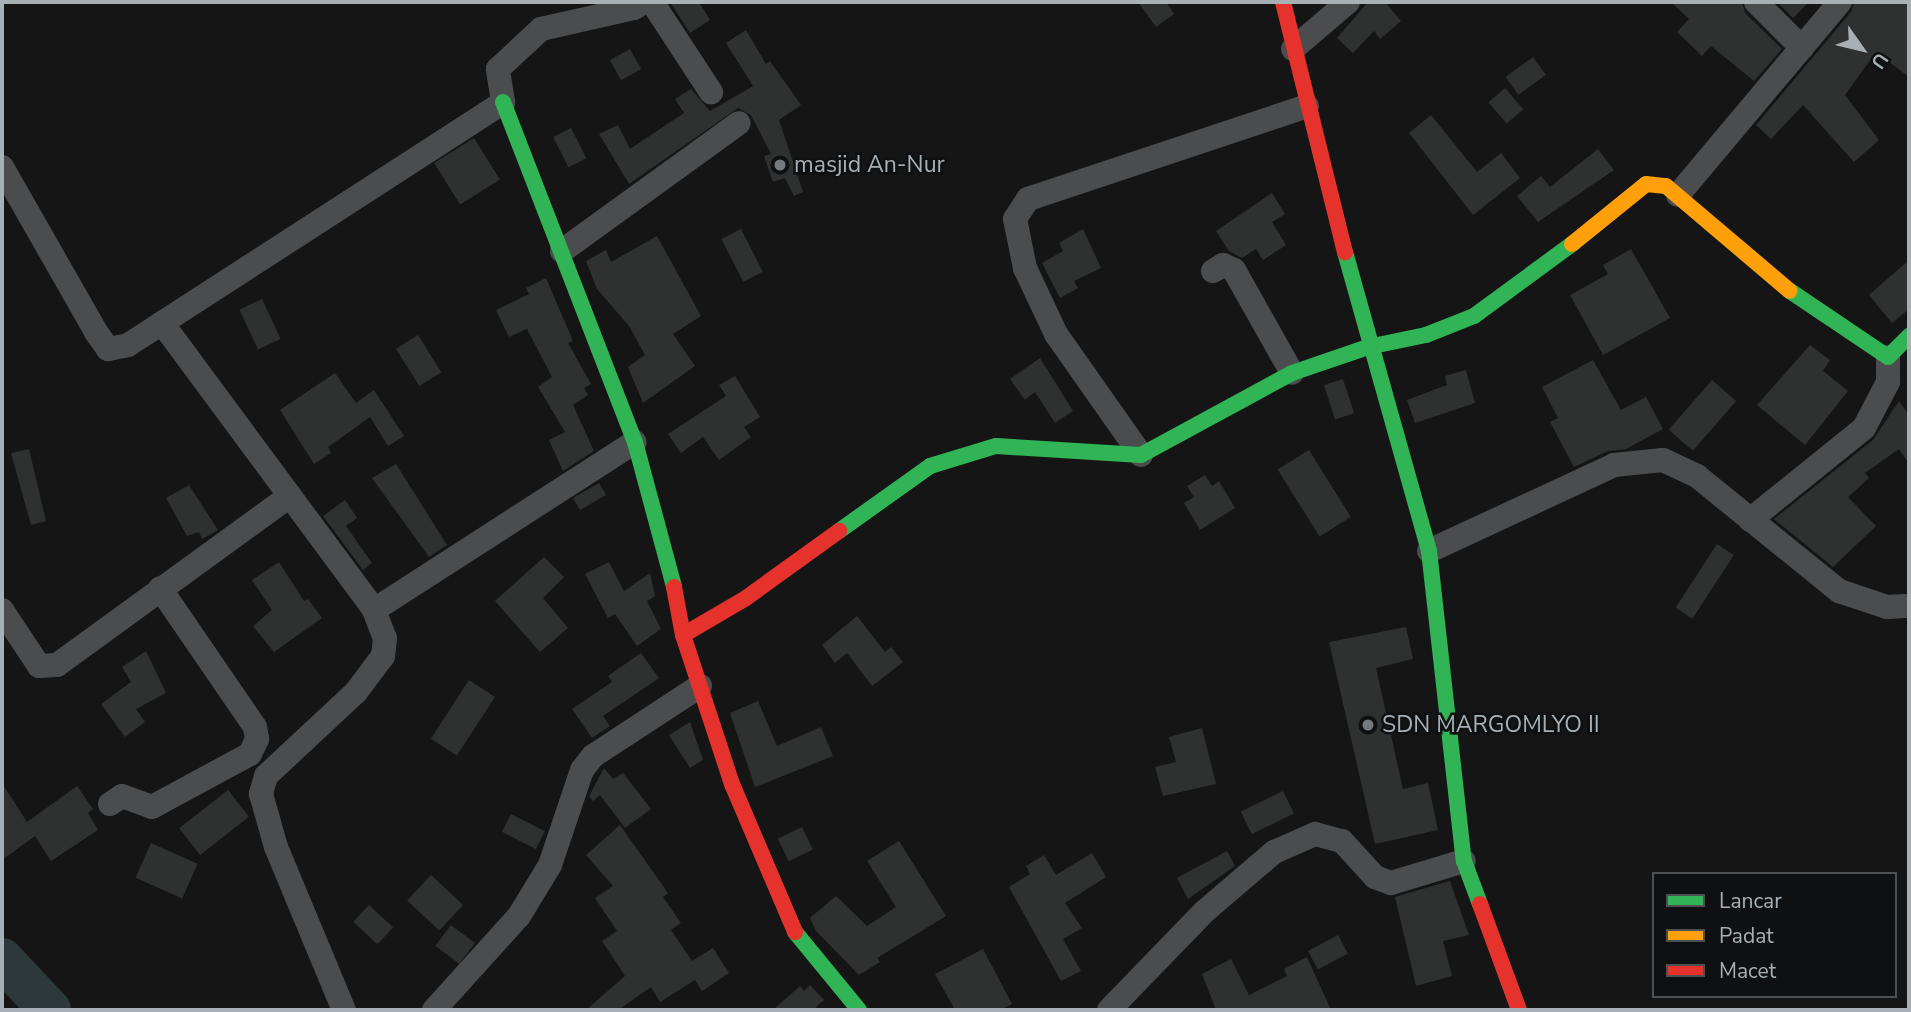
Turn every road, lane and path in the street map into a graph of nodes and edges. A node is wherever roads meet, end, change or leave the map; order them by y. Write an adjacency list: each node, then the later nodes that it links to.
1 (644, 2): 10 (street)
2 (652, 2): 9 (street)
3 (1283, 2): 8 (street)
4 (1348, 2): 8 (street)
5 (1756, 2): 7 (street)
6 (1840, 2): 7 (street)
7 (1802, 48): 14 (street)
8 (1293, 49): 11 (street)
9 (711, 92)
10 (503, 102): 15 (street); 17 (street)
11 (1307, 106): 19 (street); 23 (street)
12 (739, 123): 15 (street)
13 (2, 167): 17 (street)
14 (1678, 195): 19 (street); 20 (street)
15 (562, 251): 22 (street)
16 (1213, 271): 21 (street)
17 (162, 323): 24 (street)
18 (1909, 336): 20 (street)
19 (1368, 347): 21 (street); 26 (street)
20 (1888, 357): 25 (street)
21 (1292, 373): 23 (street)
22 (635, 442): 30 (street); 31 (street)
23 (1141, 455): 31 (street)
24 (290, 496): 27 (street); 30 (street)
25 (1750, 520): 26 (street); 28 (street)
26 (1429, 551): 34 (street)
27 (160, 588): 29 (street); 33 (street)
28 (1909, 606)
29 (2, 610)
30 (374, 610): 35 (street)
31 (683, 635): 32 (street)
32 (700, 686): 36 (street); 37 (street)
33 (110, 804)
34 (1464, 861): 38 (street); 39 (street)
35 (344, 1010)
36 (434, 1010)
37 (859, 1010)
38 (1109, 1010)
39 (1519, 1010)

